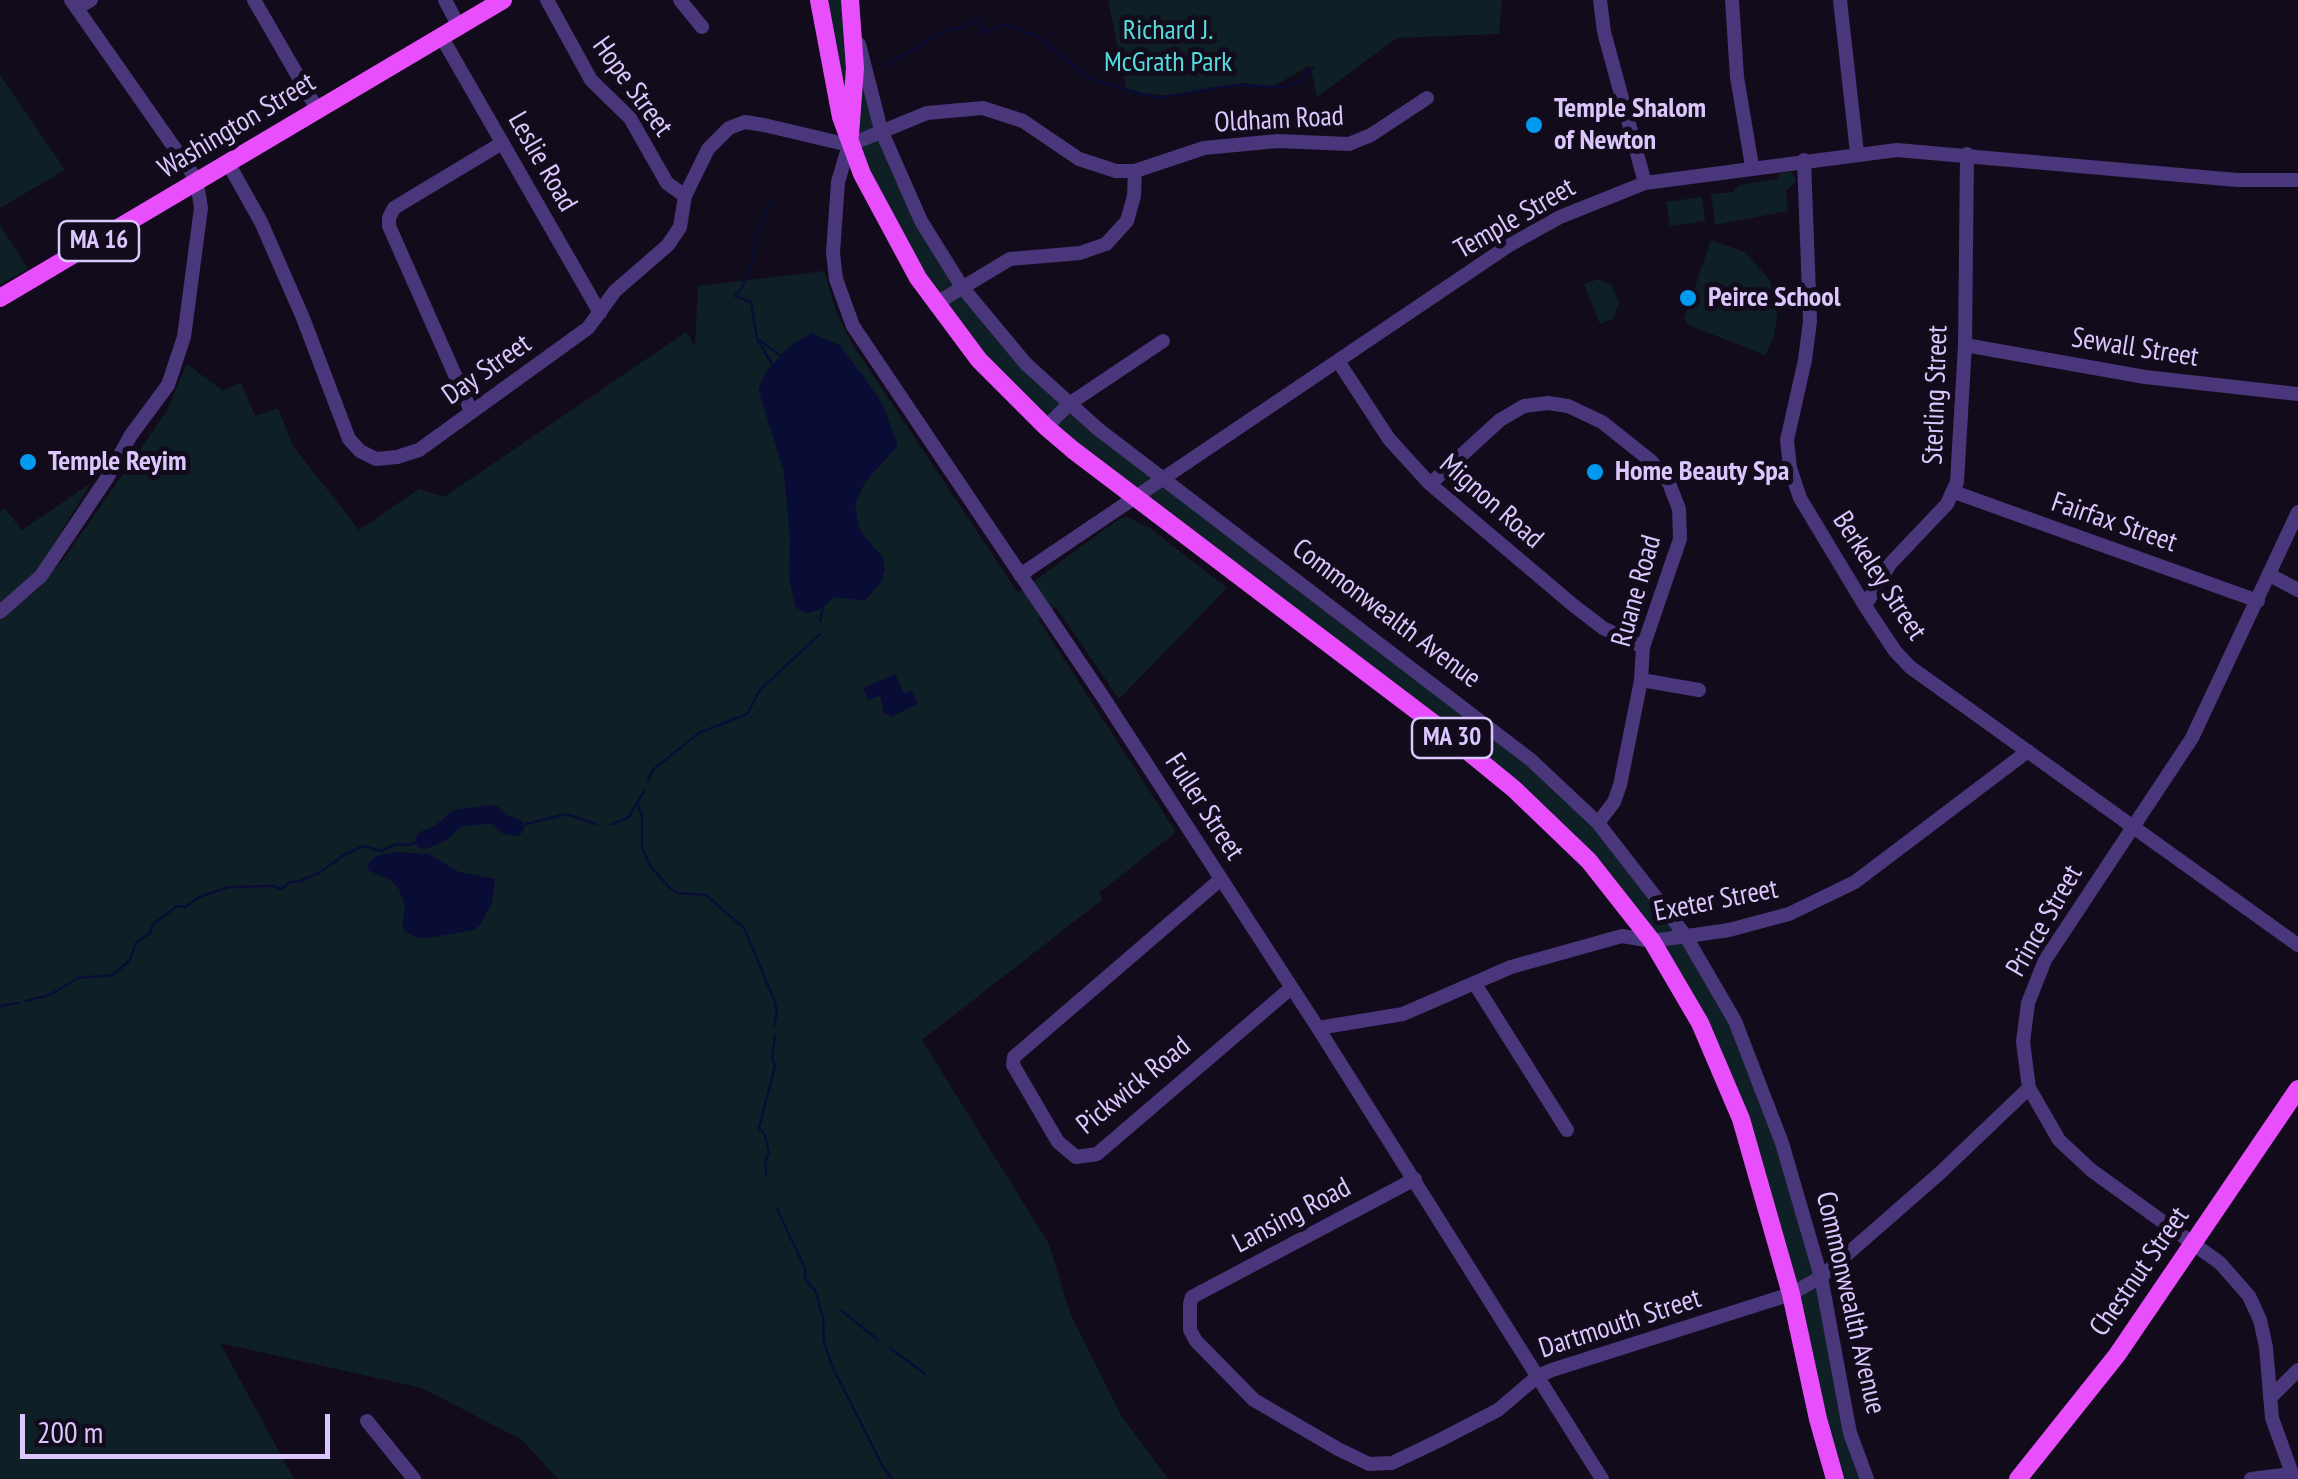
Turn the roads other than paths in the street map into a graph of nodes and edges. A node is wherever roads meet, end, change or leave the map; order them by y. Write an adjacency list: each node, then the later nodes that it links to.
1 (91, 0): 11 (street)
2 (254, 0): 17 (street)
3 (445, 0): 13 (street)
4 (502, 0): 13 (main road, Washington Street / MA 16)
5 (546, 0): 30 (street, Hope Street)
6 (680, 0): 14 (street)
7 (819, 0): 20 (main road, Commonwealth Avenue / MA 30)
8 (1600, 0): 29 (street)
9 (1732, 0): 25 (street)
10 (1840, 0): 21 (street)
11 (74, 4): 28 (street)
12 (851, 6): 18 (street, Commonwealth Avenue); 20 (main road, Commonwealth Avenue)
13 (458, 26): 15 (main road, Washington Street / MA 16)
14 (702, 27)
15 (441, 36): 17 (main road, Washington Street / MA 16); 19 (street, Leslie Road)
16 (1427, 98): 26 (street, Oldham Road)
17 (317, 109): 24 (main road, Washington Street / MA 16)
18 (881, 130): 20 (street, Oldham Road); 26 (street, Oldham Road); 31 (street, Commonwealth Avenue)
19 (502, 142): 34 (street, Leslie Road); 40 (street)
20 (849, 146): 30 (street, Day Street); 33 (main road, Commonwealth Avenue / MA 30); 48 (street, Fuller Street)
21 (1856, 153): 22 (street, Temple Street); 23 (street, Temple Street)
22 (1966, 154): 27 (street, Temple Street); 36 (street, Sterling Street)
23 (1804, 160): 25 (street, Temple Street); 51 (street, Berkeley Street)
24 (228, 164): 28 (main road, Washington Street / MA 16); 40 (street, Day Street)
25 (1752, 166): 29 (street, Temple Street)
26 (1134, 171): 31 (street)
27 (2298, 180)
28 (197, 183): 32 (main road, Washington Street / MA 16); 52 (street)
29 (1645, 183): 37 (street, Temple Street)
30 (685, 196): 34 (street, Day Street)
31 (962, 287): 33 (street); 39 (street, Commonwealth Avenue)
32 (0, 298)
33 (935, 304): 41 (main road, Commonwealth Avenue / MA 30)
34 (600, 313): 40 (street, Day Street)
35 (1162, 341): 39 (street)
36 (1965, 345): 38 (street, Sewall Street); 44 (street, Sterling Street)
37 (1338, 361): 42 (street, Temple Street); 43 (street, Mignon Road)
38 (2298, 394)
39 (1069, 404): 41 (street); 42 (street, Commonwealth Avenue)
40 (471, 411)
41 (1046, 427): 45 (main road, Commonwealth Avenue / MA 30)
42 (1163, 478): 45 (street, Temple Street); 57 (street, Commonwealth Avenue)
43 (1430, 484): 53 (street, Mignon Road); 53 (street, Ruane Road)
44 (1954, 492): 50 (street, Fairfax Street); 51 (street, Sterling Street)
45 (1134, 497): 48 (street, Temple Street); 61 (main road, Commonwealth Avenue / MA 30)
46 (2298, 512): 47 (street, Prince Street)
47 (2270, 574): 49 (street); 50 (street, Prince Street)
48 (1020, 575): 59 (street, Fuller Street)
49 (2298, 590)
50 (2258, 601): 58 (street, Prince Street)
51 (1865, 606): 56 (street, Berkeley Street)
52 (0, 612)
53 (1644, 648): 54 (street, Ruane Road)
54 (1641, 680): 55 (street); 57 (street, Ruane Road)
55 (1699, 690)
56 (2028, 751): 58 (street, Berkeley Street); 60 (street, Exeter Street)
57 (1598, 824): 60 (street, Commonwealth Avenue)
58 (2135, 826): 62 (street, Berkeley Street); 66 (street, Prince Street)
59 (1221, 880): 64 (street, Fuller Street); 64 (street, Pickwick Road)
60 (1685, 935): 61 (street, Exeter Street); 71 (street, Commonwealth Avenue)
61 (1652, 941): 63 (street, Exeter Street); 72 (main road, Commonwealth Avenue / MA 30)
62 (2298, 945)
63 (1475, 984): 65 (street, Exeter Street); 68 (street)
64 (1291, 988): 65 (street, Fuller Street)
65 (1318, 1028): 69 (street, Fuller Street)
66 (2029, 1088): 70 (street, Prince Street); 71 (street, Dartmouth Street)
67 (2298, 1089): 70 (main road, Chestnut Street)
68 (1566, 1130)
69 (1415, 1179): 73 (street, Lansing Road); 75 (street, Fuller Street)
70 (2194, 1243): 76 (street, Prince Street); 84 (main road, Chestnut Street)
71 (1821, 1277): 72 (street, Dartmouth Street); 83 (street, Commonwealth Avenue)
72 (1791, 1294): 75 (street, Dartmouth Street); 82 (main road, Commonwealth Avenue / MA 30)
73 (1192, 1297): 78 (street, Dartmouth Street)
74 (2298, 1370): 76 (street)
75 (1538, 1376): 78 (street, Dartmouth Street); 81 (street, Fuller Street)
76 (2270, 1398): 79 (street, Prince Street)
77 (367, 1421): 80 (street)
78 (1384, 1472)
79 (2293, 1476): 85 (street)
80 (414, 1479)
81 (1602, 1479)
82 (1835, 1479)
83 (1867, 1479)
84 (2018, 1479)
85 (2251, 1479)

